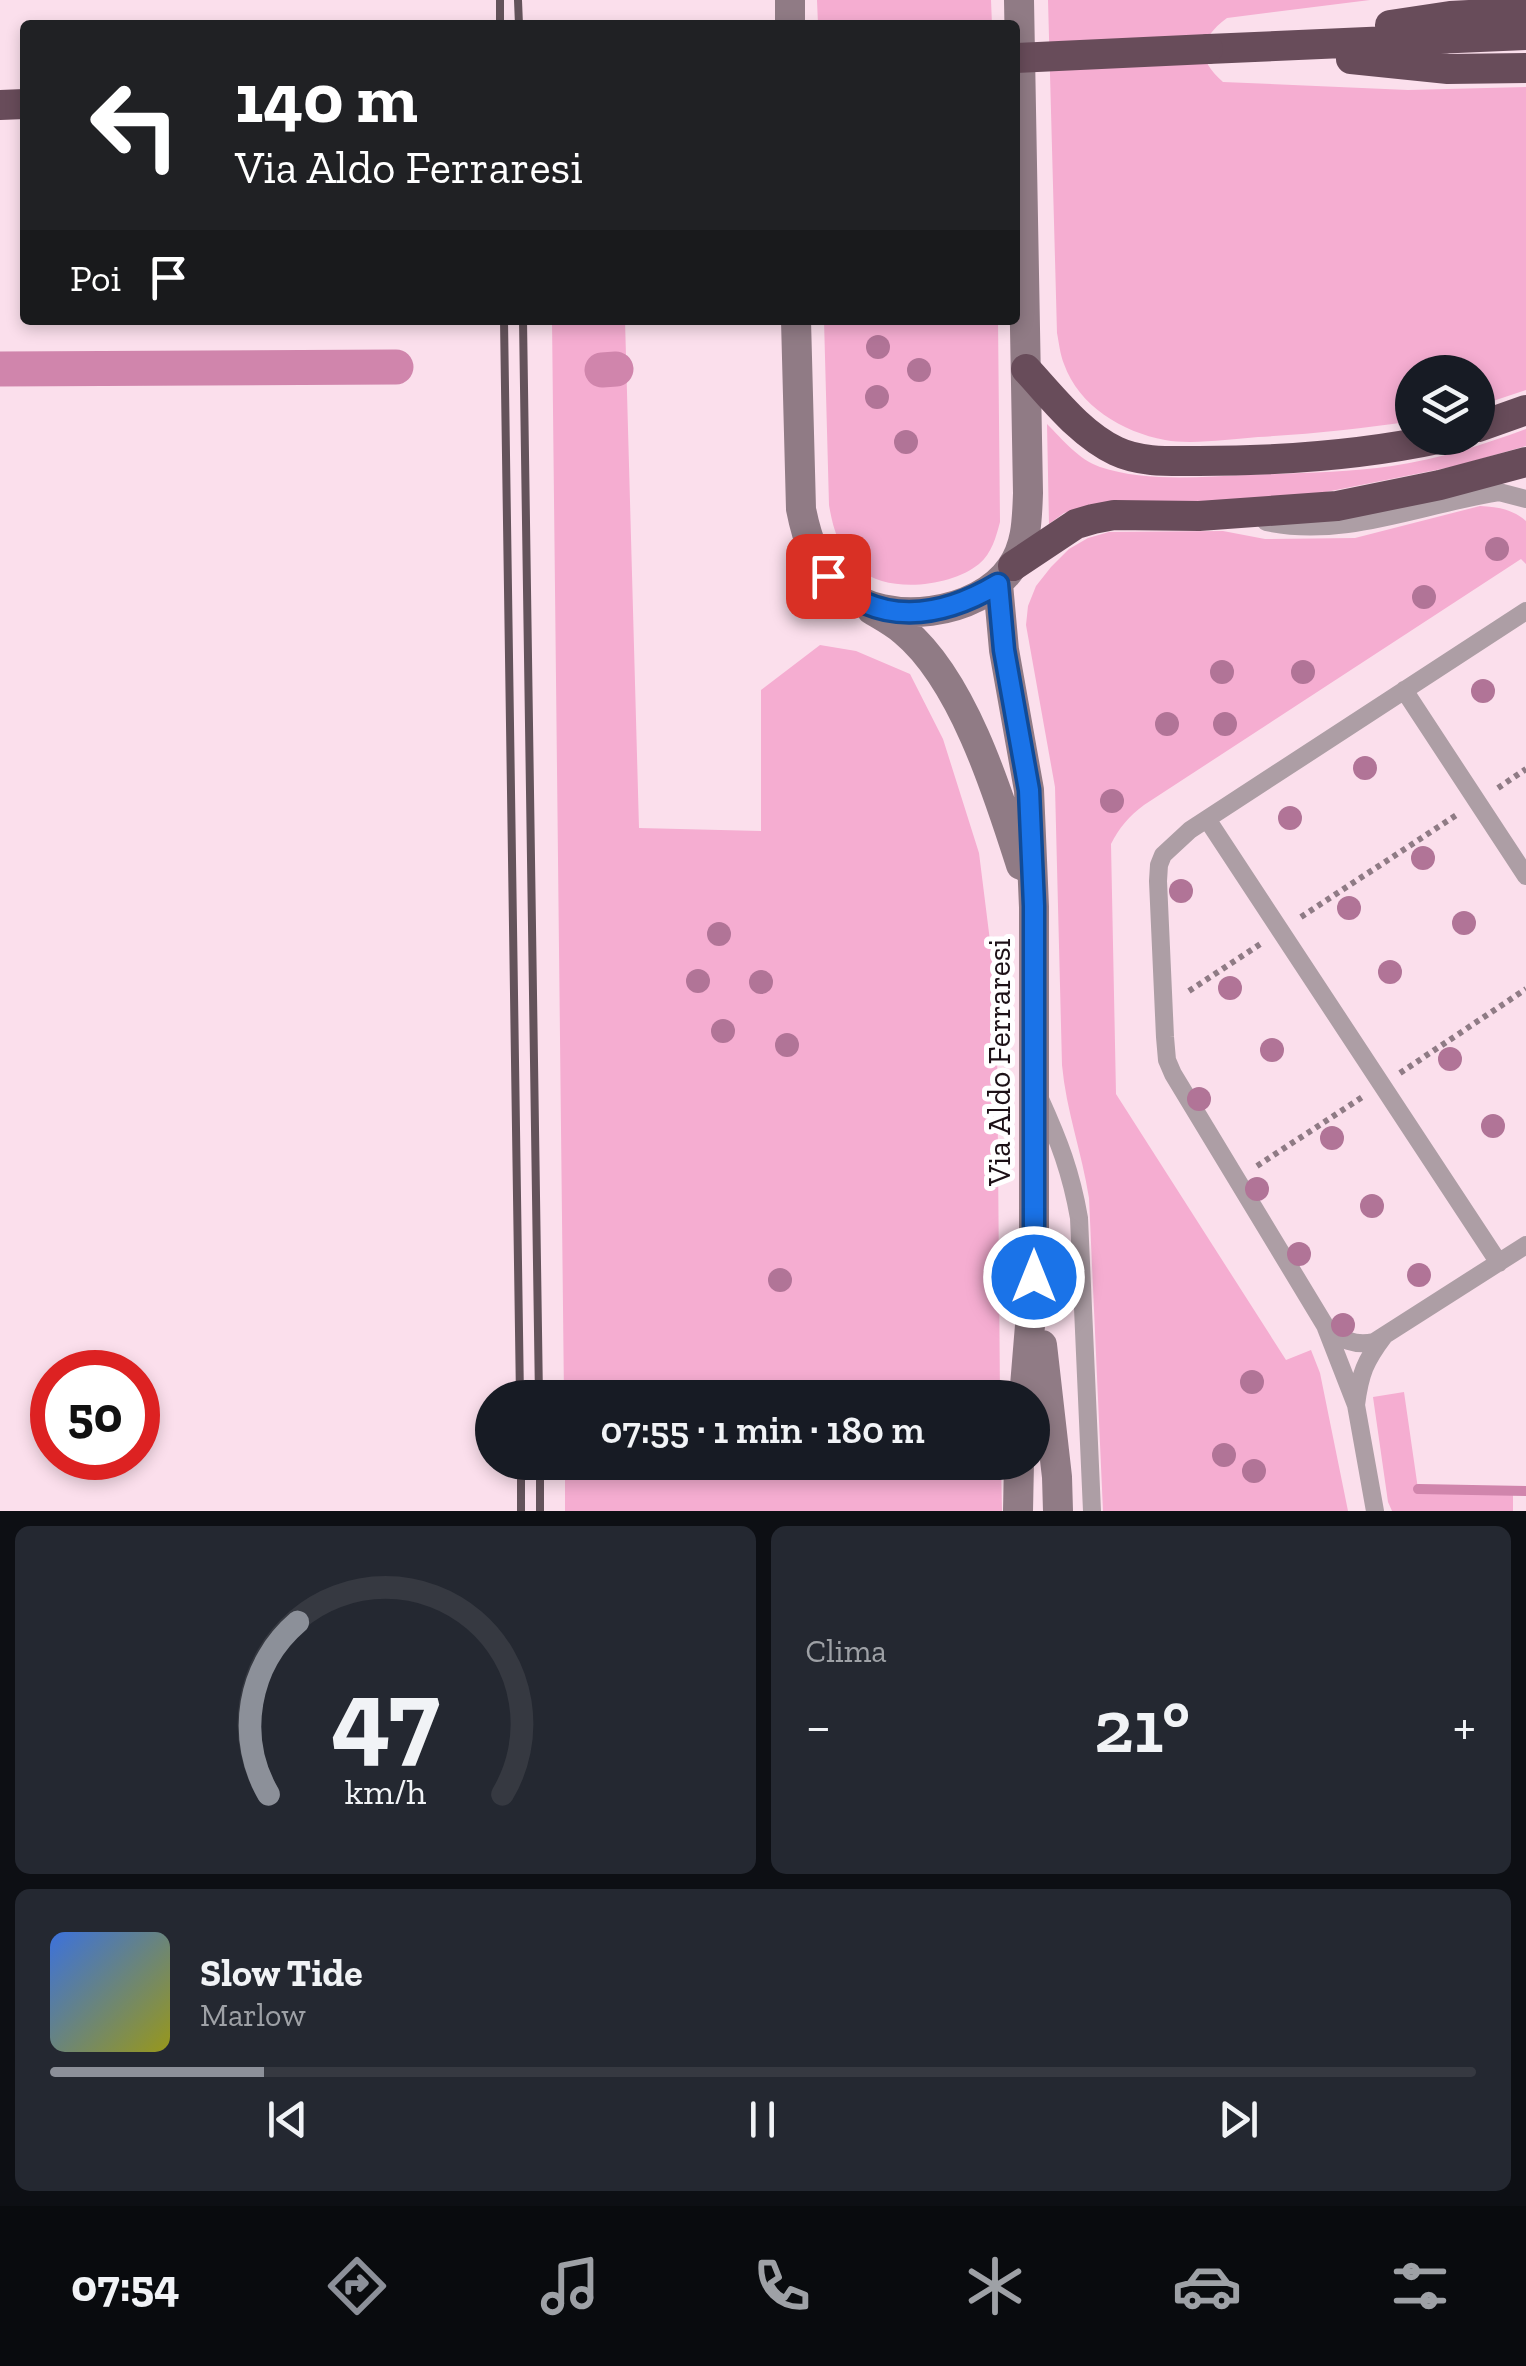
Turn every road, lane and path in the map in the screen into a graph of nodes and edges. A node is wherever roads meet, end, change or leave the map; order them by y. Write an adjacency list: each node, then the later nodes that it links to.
1 (1526, 12): 3 (highway)
2 (1526, 35): 3 (highway)
3 (1248, 48): 5 (highway, bridge); 6 (highway)
4 (1020, 53): 8 (main road, Via Aldo Ferraresi)
5 (1020, 58)
6 (1526, 68)
7 (796, 325): 16 (main road, Via Aldo Ferraresi)
8 (1026, 369): 11 (highway); 15 (main road, Via Aldo Ferraresi)
9 (1526, 410): 10 (highway)
10 (1495, 421)
11 (1395, 446)
12 (1526, 462): 14 (highway)
13 (1526, 498): 14 (lane)
14 (1231, 514): 15 (highway)
15 (1005, 575): 16 (main road); 23 (main road, Via Aldo Ferraresi)
16 (863, 604): 23 (main road, Via Aldo Ferraresi)
17 (1526, 611): 18 (lane)
18 (1404, 690): 20 (lane); 21 (lane)
19 (1526, 769): 20 (path)
20 (1477, 801): 22 (lane); 24 (path)
21 (1207, 819): 24 (lane); 25 (lane)
22 (1526, 876)
23 (1034, 906): 26 (main road, Via Aldo Ferraresi)
24 (1280, 930): 25 (path); 28 (lane)
25 (1163, 1008): 30 (lane)
26 (1034, 1085): 29 (main road, Via Aldo Ferraresi); 37 (lane)
27 (1526, 1246): 28 (lane)
28 (1499, 1263): 31 (lane)
29 (1034, 1277): 32 (main road, Via Aldo Ferraresi); 36 (main road, Via Aldo Ferraresi)
30 (1326, 1327): 31 (lane); 33 (lane)
31 (1384, 1336): 33 (lane)
32 (1025, 1380)
33 (1356, 1405): 38 (lane)
34 (1019, 1480): 35 (main road)
35 (1018, 1511)
36 (1058, 1511)
37 (1092, 1511)
38 (1375, 1511)

